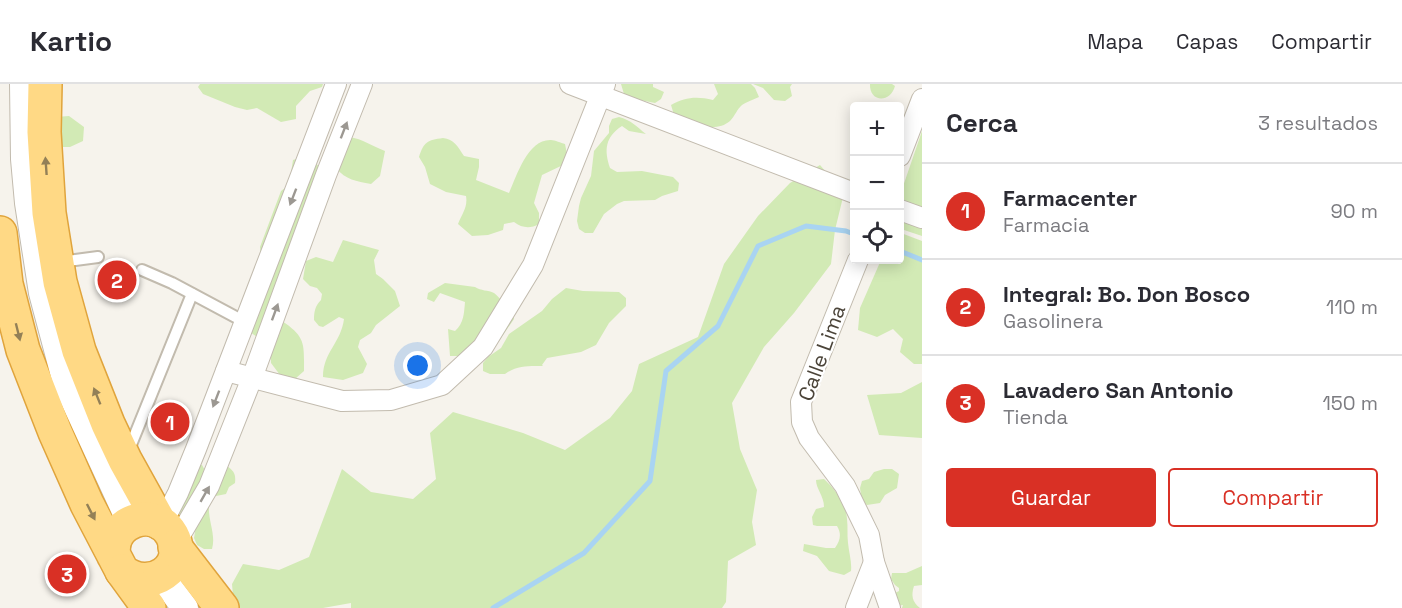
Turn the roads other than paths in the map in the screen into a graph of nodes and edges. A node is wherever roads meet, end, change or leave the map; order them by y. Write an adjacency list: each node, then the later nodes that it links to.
1 (23, 84): 23 (street)
2 (45, 84): 14 (highway, one-way to 2)
3 (336, 84): 19 (street, one-way to 19)
4 (362, 84): 21 (street, one-way to 4)
5 (570, 84): 6 (street)
6 (603, 90): 9 (street); 21 (street)
7 (922, 99): 8 (street)
8 (904, 146)
9 (850, 190)
10 (904, 211): 11 (street)
11 (922, 218)
12 (0, 233): 17 (highway)
13 (98, 257): 14 (lane)
14 (57, 262): 22 (highway, one-way to 14)
15 (856, 264): 24 (street, Calle Lima)
16 (142, 270): 18 (lane)
17 (3, 285): 25 (highway, one-way to 25)
18 (192, 294): 19 (lane); 22 (lane)
19 (245, 322): 20 (street)
20 (226, 371): 21 (street); 23 (street, one-way to 23)
21 (252, 378): 23 (street, one-way to 21)
22 (125, 460): 23 (highway)
23 (161, 532): 25 (highway); 26 (highway); 29 (highway)
24 (874, 562): 30 (street); 31 (street, Calle Lima)
25 (118, 564): 26 (highway); 27 (highway)
26 (161, 576): 28 (street)
27 (149, 608)
28 (185, 608)
29 (222, 608)
30 (856, 608)
31 (890, 608)

